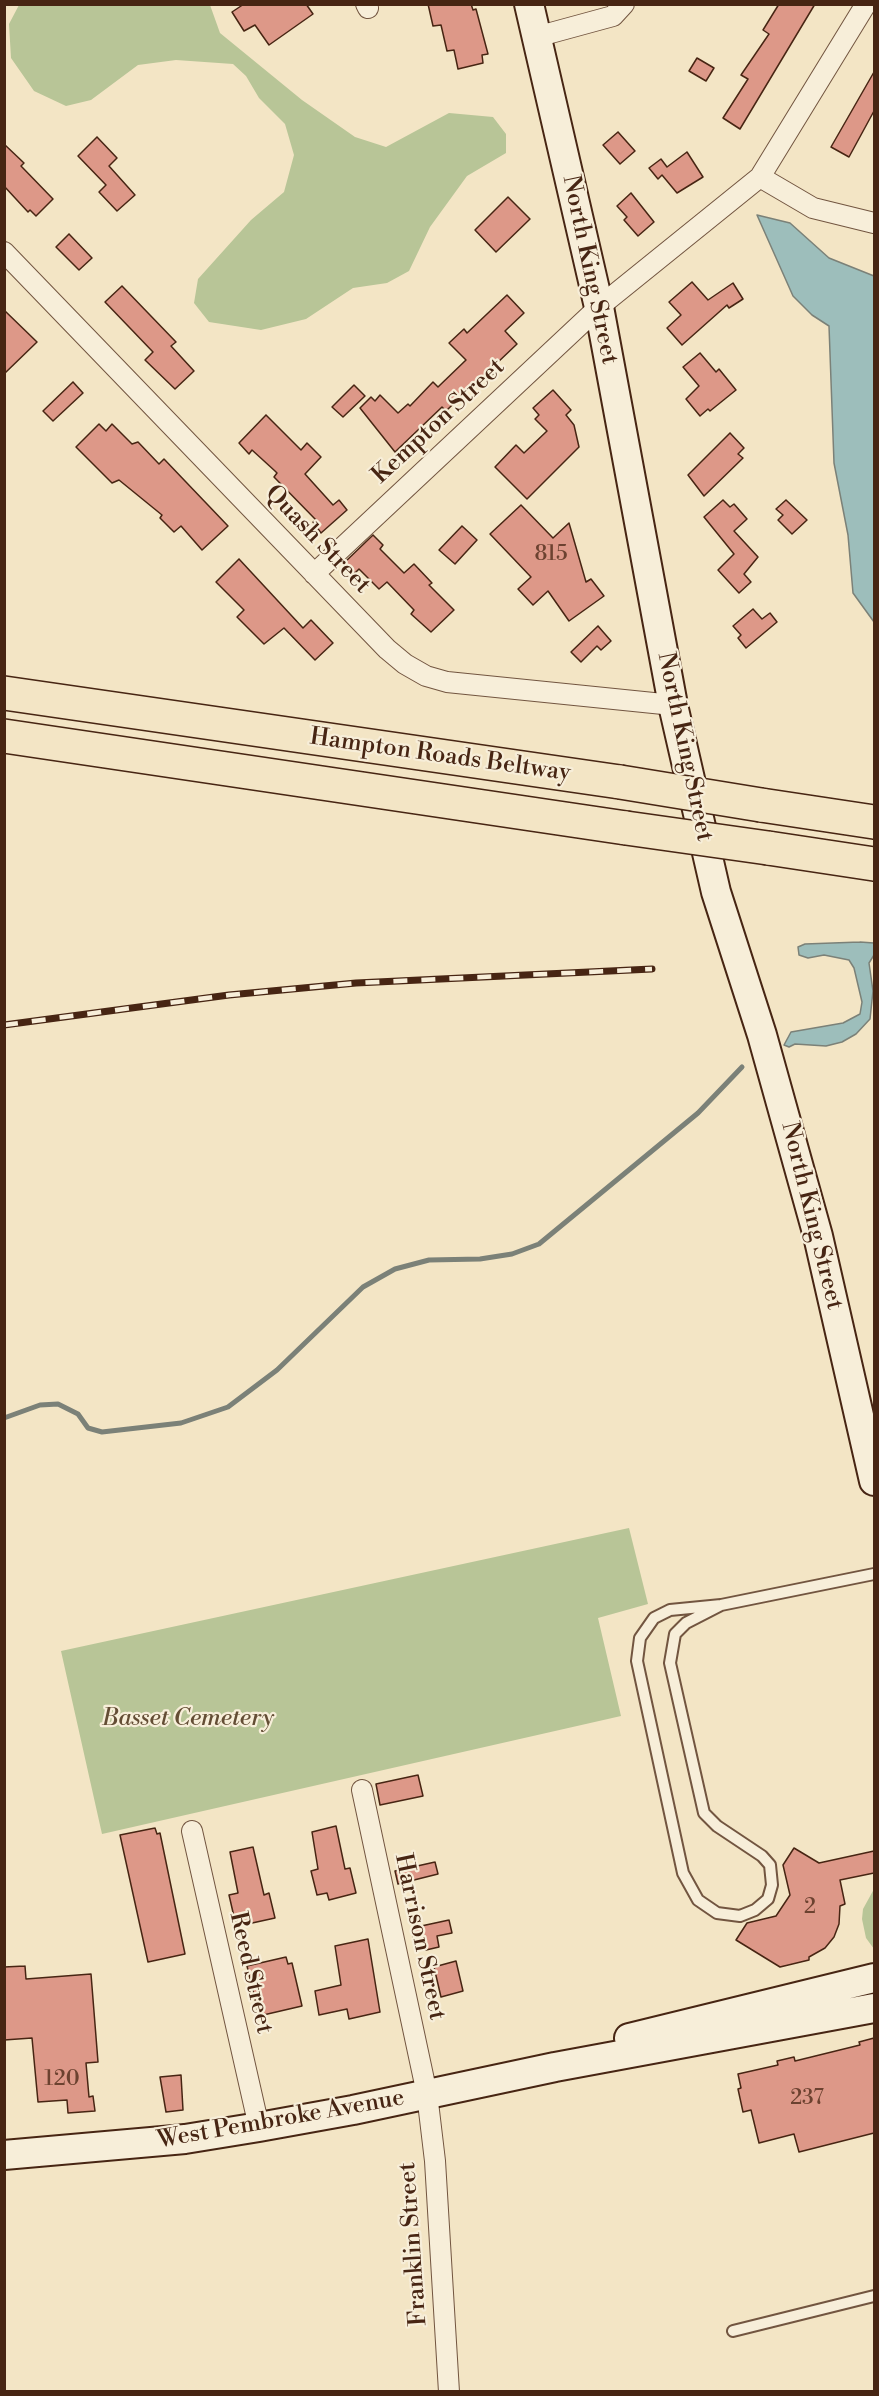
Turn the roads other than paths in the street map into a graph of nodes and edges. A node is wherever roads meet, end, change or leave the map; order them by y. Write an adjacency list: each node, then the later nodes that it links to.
1 (529, 4): 4 (main road, North King Street)
2 (624, 4): 4 (street)
3 (866, 4): 5 (street, Kempton Street)
4 (536, 36): 8 (main road, North King Street)
5 (760, 177): 6 (street); 8 (street, Kempton Street)
6 (874, 223)
7 (4, 252): 9 (street, Quash Street)
8 (599, 307): 9 (street, Kempton Street); 11 (main road, North King Street)
9 (314, 574): 11 (street, Quash Street)
10 (4, 693): 13 (highway, Hampton Roads Beltway, bridge)
11 (673, 705): 15 (main road, North King Street)
12 (4, 735): 14 (highway, Hampton Roads Beltway, bridge)
13 (874, 822)
14 (874, 864)
15 (874, 1481)
16 (874, 1574): 17 (lane)
17 (721, 1605): 17 (lane)
18 (362, 1790): 23 (street, Harrison Street)
19 (192, 1831): 24 (street, Reed Street)
20 (874, 1978): 22 (main road, West Pembroke Avenue)
21 (874, 2008): 22 (main road, West Pembroke Avenue)
22 (555, 2067): 23 (main road, West Pembroke Avenue)
23 (427, 2094): 24 (main road, West Pembroke Avenue); 28 (street, Franklin Street)
24 (259, 2127): 25 (main road, West Pembroke Avenue)
25 (4, 2155)
26 (874, 2296): 27 (lane)
27 (733, 2331)
28 (449, 2391)

